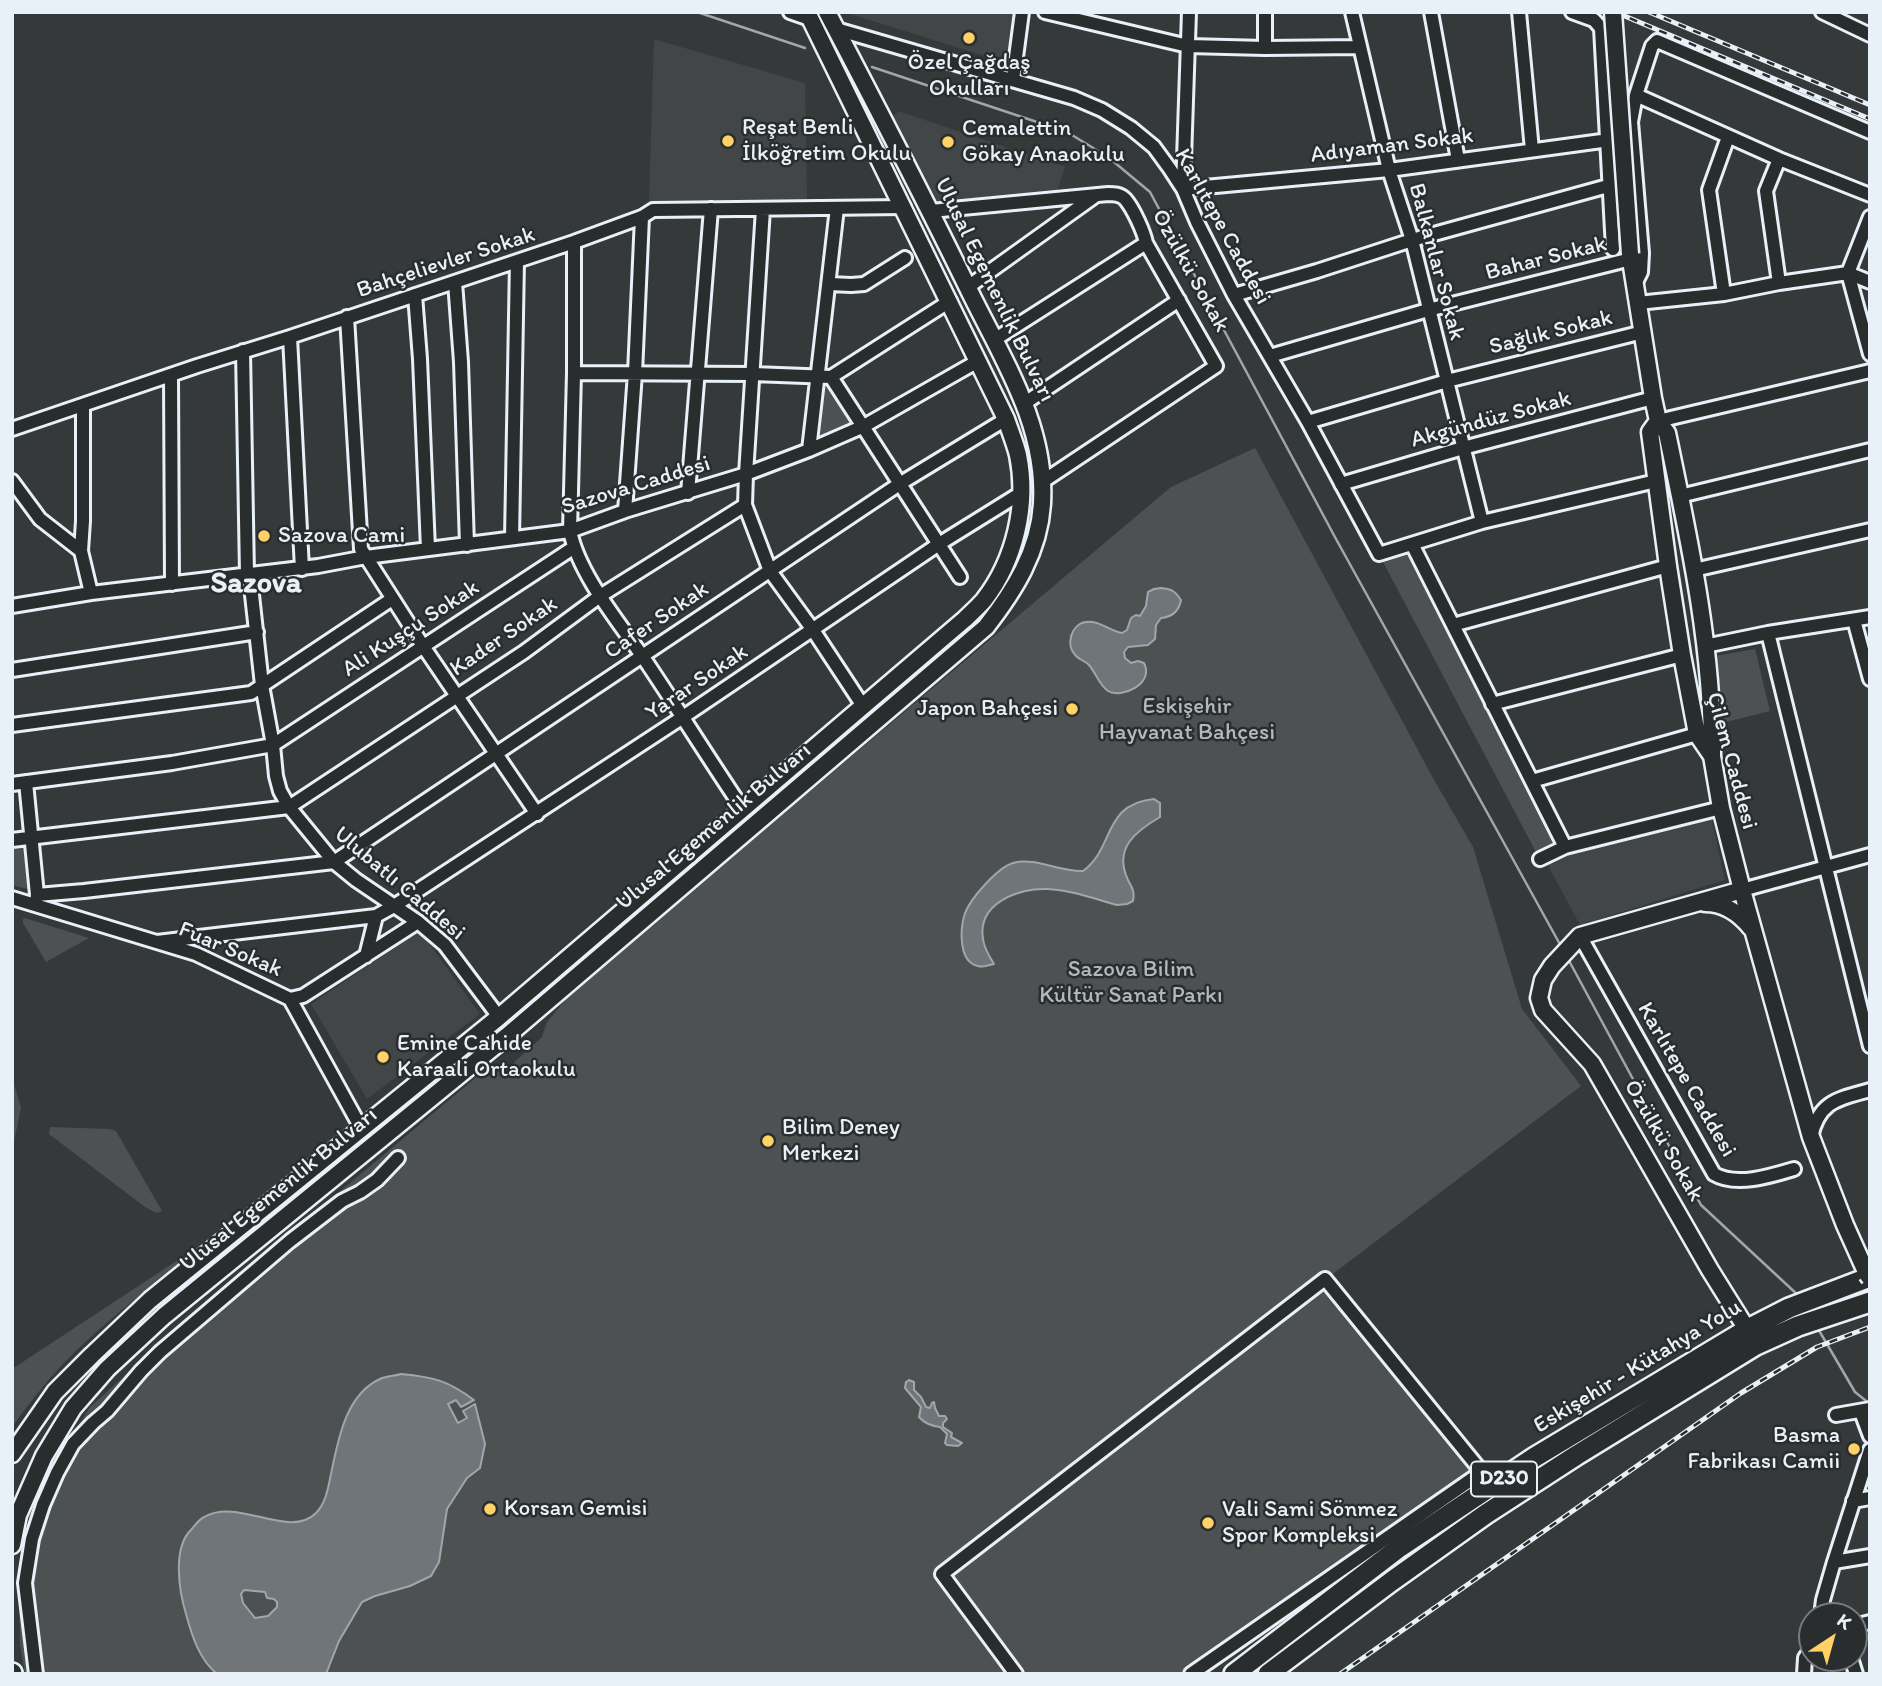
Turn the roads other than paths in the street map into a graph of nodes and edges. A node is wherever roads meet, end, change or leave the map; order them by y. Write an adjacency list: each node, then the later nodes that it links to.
1 (790, 12): 13 (street)
2 (827, 12): 14 (main road, Ulusal Egemenlik Bulvarı)
3 (1022, 12): 19 (street)
4 (1045, 12): 16 (street)
5 (1189, 12): 16 (street)
6 (1265, 12): 18 (street)
7 (1352, 12): 17 (street, Balkanlar Sokak)
8 (1432, 12): 27 (street)
9 (1519, 12): 25 (street)
10 (1572, 12): 24 (street)
11 (1613, 12): 44 (main road, bridge)
12 (1822, 12): 15 (street)
13 (809, 16): 33 (main road, Ulusal Egemenlik Bulvarı)
14 (836, 29): 19 (street, Karlıtepe Caddesi); 37 (main road, Ulusal Egemenlik Bulvarı)
15 (1870, 35)
16 (1188, 46): 18 (street); 30 (street)
17 (1360, 47): 18 (street); 28 (street, Balkanlar Sokak)
18 (1265, 48)
19 (1013, 80): 30 (street, Karlıtepe Caddesi)
20 (1636, 95): 21 (street); 22 (street); 23 (street)
21 (1870, 132)
22 (1632, 137): 24 (street, Adıyaman Sokak); 52 (street)
23 (1728, 137): 26 (street); 54 (street)
24 (1606, 139): 25 (street, Adıyaman Sokak); 29 (street)
25 (1532, 150): 27 (street, Adıyaman Sokak)
26 (1779, 159): 32 (street); 50 (street)
27 (1458, 160): 28 (street, Adıyaman Sokak)
28 (1389, 170): 30 (street, Adıyaman Sokak); 40 (street, Balkanlar Sokak)
29 (1608, 186): 40 (street); 43 (street)
30 (1183, 189): 56 (street, Karlıtepe Caddesi)
31 (1097, 195): 37 (street); 42 (street, Özülkü Sokak); 53 (street)
32 (1870, 195)
33 (904, 207): 34 (street, Bahçelievler Sokak); 37 (main road); 58 (main road, Ulusal Egemenlik Bulvarı)
34 (838, 208): 36 (street, Bahçelievler Sokak); 51 (street)
35 (711, 209): 36 (street, Bahçelievler Sokak); 38 (street, Bahçelievler Sokak); 72 (street)
36 (763, 209): 73 (street)
37 (931, 211): 53 (main road, Ulusal Egemenlik Bulvarı)
38 (642, 217): 41 (street, Bahçelievler Sokak); 71 (street)
39 (1870, 217): 47 (street)
40 (1412, 240): 56 (street); 60 (street, Balkanlar Sokak)
41 (574, 242): 46 (street, Bahçelievler Sokak); 70 (street)
42 (1146, 243): 57 (street, Özülkü Sokak); 64 (street)
43 (1613, 249)
44 (1631, 257): 52 (main road); 60 (street, Bahar Sokak)
45 (905, 258): 51 (street)
46 (517, 261): 48 (street, Bahçelievler Sokak); 102 (street)
47 (1848, 273): 49 (street); 50 (street); 66 (street)
48 (455, 282): 55 (street, Bahçelievler Sokak); 103 (street)
49 (1870, 282)
50 (1779, 283): 54 (street)
51 (830, 284): 75 (street)
52 (1635, 284): 59 (main road)
53 (968, 288): 64 (main road, Ulusal Egemenlik Bulvarı)
54 (1724, 294): 59 (street)
55 (415, 295): 61 (street, Bahçelievler Sokak); 107 (street)
56 (1234, 295): 67 (street, Karlıtepe Caddesi)
57 (1179, 300): 78 (street); 91 (street, Özülkü Sokak)
58 (950, 301): 68 (main road, Ulusal Egemenlik Bulvarı); 75 (street)
59 (1638, 303): 62 (main road)
60 (1428, 310): 67 (street, Bahar Sokak); 76 (street, Balkanlar Sokak)
61 (348, 317): 63 (street, Bahçelievler Sokak); 109 (street)
62 (1643, 332): 76 (street, Sağlık Sokak); 77 (main road)
63 (290, 337): 65 (street, Bahçelievler Sokak); 111 (street)
64 (994, 340): 78 (main road, Ulusal Egemenlik Bulvarı)
65 (243, 351): 74 (street, Bahçelievler Sokak); 114 (street, Ulubatlı Caddesi)
66 (1870, 354)
67 (1270, 356): 82 (street, Karlıtepe Caddesi)
68 (978, 361): 80 (main road, Ulusal Egemenlik Bulvarı); 83 (street, Sazova Caddesi)
69 (1870, 371): 81 (street)
70 (574, 373): 71 (street); 101 (street)
71 (635, 373): 72 (street); 98 (street)
72 (697, 373): 73 (street); 94 (street)
73 (753, 374): 75 (street); 88 (street)
74 (171, 375): 79 (street, Bahçelievler Sokak); 116 (street)
75 (825, 377): 83 (street); 86 (street)
76 (1447, 381): 82 (street, Sağlık Sokak); 85 (street, Balkanlar Sokak)
77 (1653, 398): 81 (main road); 85 (street, Akgündüz Sokak)
78 (1025, 403): 91 (main road, Ulusal Egemenlik Bulvarı)
79 (83, 406): 84 (street, Bahçelievler Sokak); 108 (street)
80 (1006, 419): 92 (street, Cafer Sokak); 95 (main road, Ulusal Egemenlik Bulvarı)
81 (1658, 421): 90 (main road, Çilem Caddesi); 96 (main road)
82 (1308, 422): 93 (street, Karlıtepe Caddesi)
83 (864, 426): 86 (street, Sazova Caddesi); 92 (street)
84 (12, 429)
85 (1463, 448): 93 (street, Akgündüz Sokak); 99 (street, Balkanlar Sokak)
86 (809, 450): 88 (street, Sazova Caddesi)
87 (1870, 450): 96 (street)
88 (746, 474): 94 (street, Sazova Caddesi); 97 (street)
89 (12, 481): 108 (street)
90 (1656, 481): 99 (street); 110 (main road, Çilem Caddesi)
91 (1041, 482): 185 (main road, Ulusal Egemenlik Bulvarı)
92 (901, 483): 104 (street); 113 (street, Cafer Sokak)
93 (1341, 484): 105 (street, Karlıtepe Caddesi)
94 (688, 493): 98 (street, Sazova Caddesi)
95 (1021, 493): 104 (street, Yarar Sokak); 136 (main road, Ulusal Egemenlik Bulvarı)
96 (1680, 496): 112 (main road)
97 (745, 505): 113 (street); 118 (street, Kader Sokak)
98 (625, 511): 101 (street, Sazova Caddesi)
99 (1482, 522): 105 (street)
100 (1870, 530): 112 (street)
101 (570, 531): 102 (street, Sazova Caddesi); 106 (street)
102 (512, 538): 103 (street, Sazova Caddesi)
103 (467, 544): 107 (street, Sazova Caddesi)
104 (939, 544): 115 (street); 124 (street, Yarar Sokak)
105 (1412, 544): 123 (street)
106 (573, 548): 118 (street); 127 (street, Ali Kuşçu Sokak)
107 (428, 549): 109 (street, Sazova Caddesi)
108 (81, 551): 117 (street)
109 (366, 557): 111 (street, Sazova Caddesi); 119 (street)
110 (1668, 566): 123 (street); 129 (main road, Çilem Caddesi)
111 (302, 569): 114 (street, Sazova Caddesi)
112 (1694, 570): 128 (main road)
113 (770, 571): 124 (street); 130 (street, Cafer Sokak)
114 (247, 574): 116 (street, Sazova Caddesi); 125 (street, Ulubatlı Caddesi)
115 (960, 577)
116 (172, 584): 117 (street, Sazova Caddesi)
117 (91, 593): 120 (street, Sazova Caddesi)
118 (600, 596): 130 (street); 134 (street, Kader Sokak)
119 (392, 599): 127 (street); 133 (street)
120 (12, 606)
121 (1870, 617): 122 (street)
122 (1854, 620): 126 (street); 132 (street)
123 (1453, 625): 135 (street)
124 (813, 630): 136 (street); 137 (street, Yarar Sokak)
125 (257, 632): 131 (street); 133 (street, Ulubatlı Caddesi)
126 (1768, 633): 128 (street); 155 (street)
127 (423, 646): 134 (street); 140 (street, Ali Kuşçu Sokak)
128 (1705, 646): 142 (main road)
129 (1682, 654): 135 (street); 139 (main road, Çilem Caddesi)
130 (642, 656): 137 (street); 141 (street, Cafer Sokak)
131 (12, 670)
132 (1870, 679)
133 (262, 685): 138 (street); 140 (street, Ulubatlı Caddesi)
134 (457, 695): 141 (street); 145 (street, Kader Sokak)
135 (1492, 704): 143 (street)
136 (863, 706): 146 (main road, Ulusal Egemenlik Bulvarı)
137 (683, 718): 146 (street); 148 (street, Yarar Sokak)
138 (12, 724)
139 (1698, 734): 142 (main road, Çilem Caddesi); 143 (street)
140 (273, 745): 144 (street); 145 (street, Ulubatlı Caddesi)
141 (496, 753): 148 (street); 154 (street, Cafer Sokak)
142 (1712, 756): 147 (main road, Çilem Caddesi)
143 (1532, 781): 151 (street)
144 (16, 782): 149 (street)
145 (289, 807): 149 (street); 154 (street, Ulubatlı Caddesi)
146 (742, 808): 168 (main road, Ulusal Egemenlik Bulvarı)
147 (1721, 808): 151 (street); 156 (main road, Çilem Caddesi)
148 (537, 814): 160 (street, Yarar Sokak)
149 (33, 838): 150 (street); 158 (street)
150 (12, 840)
151 (1565, 847): 153 (street)
152 (1870, 855): 155 (street)
153 (1540, 859)
154 (334, 862): 158 (street); 160 (street, Ulubatlı Caddesi)
155 (1826, 867): 156 (street); 169 (street)
156 (1742, 890): 159 (main road); 163 (main road, Çilem Caddesi)
157 (12, 898): 158 (street, Fuar Sokak)
158 (36, 900): 165 (street, Fuar Sokak)
159 (1692, 904): 163 (main road); 164 (main road)
160 (394, 906): 161 (street, Yarar Sokak); 162 (street, Ulubatlı Caddesi)
161 (376, 916): 165 (street); 166 (street)
162 (418, 922): 166 (street); 168 (street, Ulubatlı Caddesi)
163 (1752, 929): 172 (main road, Çilem Caddesi)
164 (1580, 936): 174 (street, Karlıtepe Caddesi); 177 (main road, Özülkü Sokak)
165 (157, 942): 167 (street, Fuar Sokak)
166 (366, 956): 167 (street)
167 (290, 999): 171 (street, Fuar Sokak)
168 (499, 1017): 171 (main road, Ulusal Egemenlik Bulvarı)
169 (1870, 1046)
170 (1870, 1090): 172 (street)
171 (361, 1128): 181 (main road, Ulusal Egemenlik Bulvarı)
172 (1813, 1143): 175 (main road, Çilem Caddesi)
173 (398, 1158): 189 (street)
174 (1794, 1168)
175 (1869, 1276): 177 (highway, Eskişehir - Kütahya Yolu / D230)
176 (1861, 1304): 177 (highway, Eskişehir - Kütahya Yolu / D230)
177 (1752, 1337): 192 (highway, Eskişehir - Kütahya Yolu / D230); 193 (highway, Eskişehir - Kütahya Yolu / D230)
178 (1865, 1410): 179 (street); 180 (street)
179 (1836, 1415)
180 (1870, 1436)
181 (15, 1449)
182 (1870, 1450): 184 (street)
183 (1870, 1498): 184 (street)
184 (1853, 1501): 187 (street)
185 (12, 1545)
186 (1870, 1556): 187 (street)
187 (1834, 1562): 188 (street)
188 (1823, 1602)
189 (36, 1674)
190 (1016, 1674): 191 (street)
191 (1191, 1674)
192 (1234, 1674)
193 (1268, 1674)

